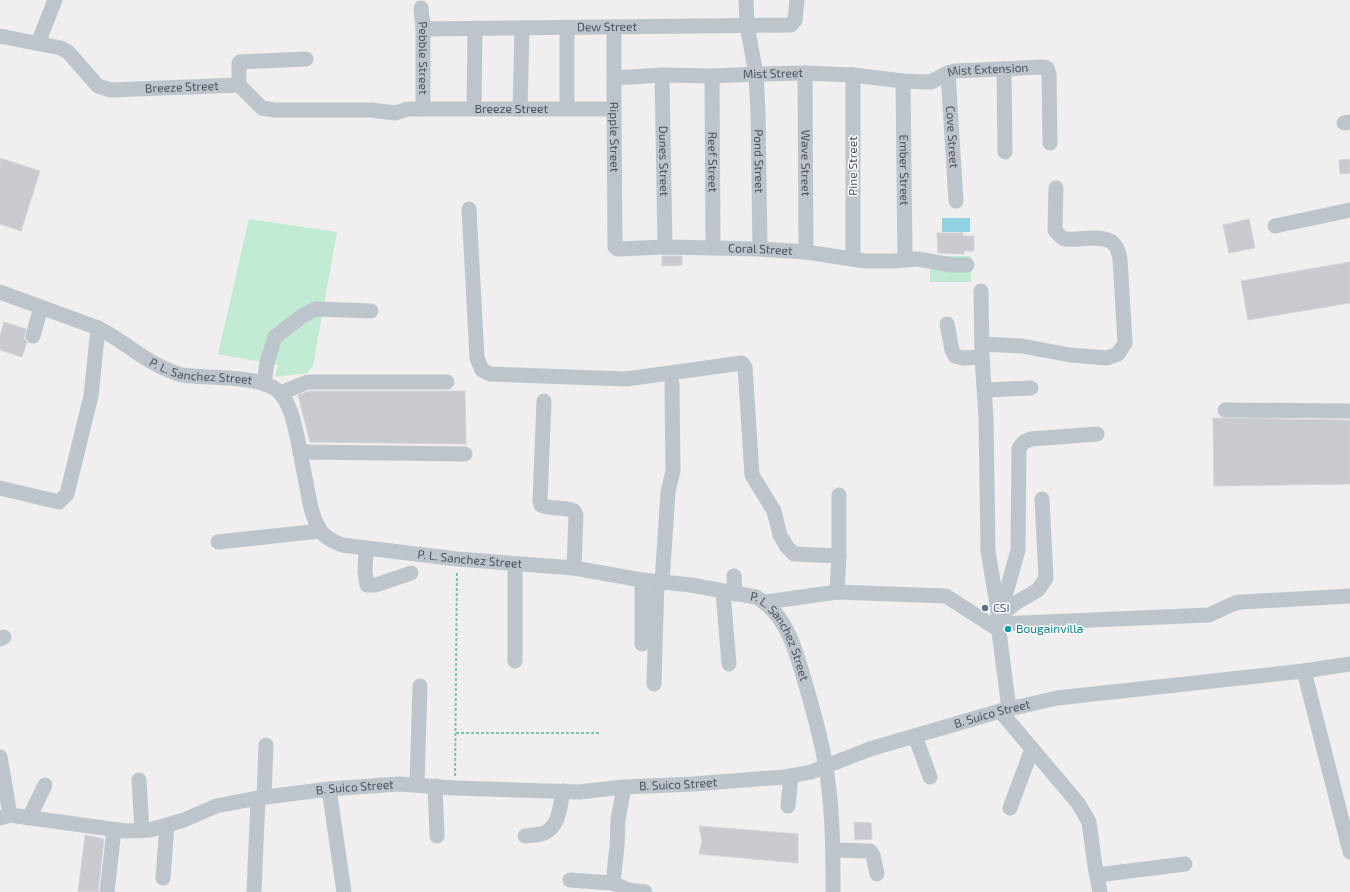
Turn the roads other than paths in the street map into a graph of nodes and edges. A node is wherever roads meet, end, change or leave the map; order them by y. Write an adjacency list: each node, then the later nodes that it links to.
1 (55, 0): 12 (street)
2 (746, 0): 5 (street, Pond Street)
3 (797, 0): 5 (street, Dew Street)
4 (421, 8): 10 (street, Pebble Street)
5 (747, 25): 7 (street, Dew Street); 17 (street, Pond Street)
6 (567, 27): 7 (street, Dew Street); 9 (street, Dew Street); 26 (street)
7 (614, 27): 21 (street, Ripple Street)
8 (475, 28): 9 (street, Dew Street); 10 (street, Dew Street); 25 (street)
9 (522, 28): 29 (street)
10 (423, 29): 28 (street, Pebble Street)
11 (0, 36): 12 (street, Breeze Street)
12 (38, 43): 24 (street, Breeze Street)
13 (306, 59): 24 (street)
14 (1004, 69): 16 (street, Mist Extension); 30 (street, Mist Extension); 31 (street)
15 (805, 73): 17 (street, Mist Street); 19 (street, Mist Street); 41 (street, Wave Street)
16 (948, 73): 23 (street, Mist Extension); 33 (street, Cove Street)
17 (756, 74): 20 (street, Mist Street); 40 (street, Pond Street)
18 (662, 75): 20 (street, Mist Street); 21 (street, Mist Street); 38 (street, Dunes Street)
19 (853, 75): 22 (street, Mist Street); 42 (street, Pine Street)
20 (712, 76): 39 (street, Reef Street)
21 (614, 78): 27 (street, Ripple Street)
22 (904, 81): 23 (street, Mist Street); 43 (street, Ember Street)
23 (931, 82)
24 (239, 85): 28 (street, Breeze Street)
25 (474, 108): 28 (street, Breeze Street); 29 (street, Breeze Street)
26 (567, 108): 27 (street, Breeze Street); 29 (street, Breeze Street)
27 (614, 108): 37 (street, Ripple Street)
28 (415, 109)
29 (520, 109)
30 (1050, 143)
31 (1005, 152)
32 (1056, 188): 52 (street)
33 (956, 201)
34 (469, 209): 71 (street)
35 (1350, 210): 36 (street)
36 (1275, 226)
37 (615, 247): 38 (street, Coral Street)
38 (665, 247): 39 (street, Coral Street)
39 (713, 248): 40 (street, Coral Street)
40 (760, 249): 41 (street, Coral Street)
41 (806, 252): 42 (street, Coral Street)
42 (853, 258): 43 (street, Coral Street)
43 (905, 259): 44 (street, Coral Street)
44 (967, 265)
45 (981, 291): 52 (street)
46 (0, 292): 47 (street, P. L. Sanchez Street)
47 (40, 307): 50 (street, P. L. Sanchez Street); 51 (street)
48 (371, 311): 54 (street)
49 (947, 324): 52 (street)
50 (107, 330): 54 (street, P. L. Sanchez Street); 65 (street)
51 (33, 336)
52 (982, 351): 57 (street)
53 (448, 382): 58 (street)
54 (264, 384): 58 (street, P. L. Sanchez Street)
55 (672, 384): 77 (street)
56 (1031, 388): 57 (street)
57 (985, 390): 82 (street)
58 (280, 393): 63 (street, P. L. Sanchez Street)
59 (544, 401): 73 (street)
60 (1226, 410): 61 (street)
61 (1350, 411)
62 (1097, 434): 82 (street)
63 (300, 452): 64 (street); 68 (street, P. L. Sanchez Street)
64 (465, 454)
65 (0, 488)
66 (839, 495): 71 (street)
67 (1042, 499): 82 (street)
68 (320, 531): 69 (street); 70 (street, P. L. Sanchez Street)
69 (218, 542)
70 (366, 549): 72 (street, P. L. Sanchez Street); 74 (street)
71 (840, 556): 78 (street)
72 (516, 564): 73 (street, P. L. Sanchez Street); 84 (street)
73 (574, 568): 76 (street, P. L. Sanchez Street)
74 (411, 573)
75 (734, 576): 79 (street)
76 (642, 580): 77 (street, P. L. Sanchez Street); 83 (street)
77 (659, 582): 79 (street, P. L. Sanchez Street); 88 (street)
78 (837, 592): 81 (street); 82 (street)
79 (729, 593): 81 (street, P. L. Sanchez Street); 85 (street)
80 (1350, 596): 82 (street)
81 (766, 602): 95 (street, P. L. Sanchez Street)
82 (998, 620): 90 (street)
83 (642, 644)
84 (515, 661)
85 (729, 664)
86 (1350, 664): 87 (street, B. Suico Street)
87 (1304, 671): 90 (street, B. Suico Street); 116 (street)
88 (654, 684)
89 (420, 686): 99 (street)
90 (1005, 710): 91 (street, B. Suico Street); 93 (street)
91 (915, 736): 95 (street, B. Suico Street); 97 (street)
92 (266, 744): 105 (street)
93 (1032, 749): 107 (street); 119 (street)
94 (0, 757): 108 (street)
95 (826, 767): 96 (street, B. Suico Street); 115 (street, P. L. Sanchez Street)
96 (791, 776): 102 (street, B. Suico Street); 106 (street)
97 (930, 777)
98 (139, 780): 112 (street)
99 (417, 784): 101 (street, B. Suico Street); 103 (street, B. Suico Street)
100 (45, 785): 109 (street)
101 (436, 786): 104 (street, B. Suico Street); 113 (street)
102 (624, 787): 104 (street, B. Suico Street); 122 (street)
103 (329, 788): 105 (street, B. Suico Street); 125 (street)
104 (563, 791): 114 (street)
105 (261, 797): 110 (street, B. Suico Street); 124 (street)
106 (788, 806)
107 (1010, 808)
108 (5, 817): 109 (street, B. Suico Street)
109 (29, 818): 111 (street, B. Suico Street)
110 (167, 825): 112 (street, B. Suico Street); 120 (street)
111 (114, 830): 112 (street, B. Suico Street); 123 (street)
112 (142, 831)
113 (438, 836)
114 (525, 836)
115 (833, 850): 118 (street); 127 (street, P. L. Sanchez Street)
116 (1350, 852)
117 (1185, 864): 119 (street)
118 (877, 874)
119 (1096, 874): 128 (street)
120 (163, 878)
121 (570, 880): 122 (street)
122 (613, 883): 126 (street)
123 (107, 892)
124 (254, 892)
125 (344, 892)
126 (645, 892)
127 (833, 892)
128 (1100, 892)

